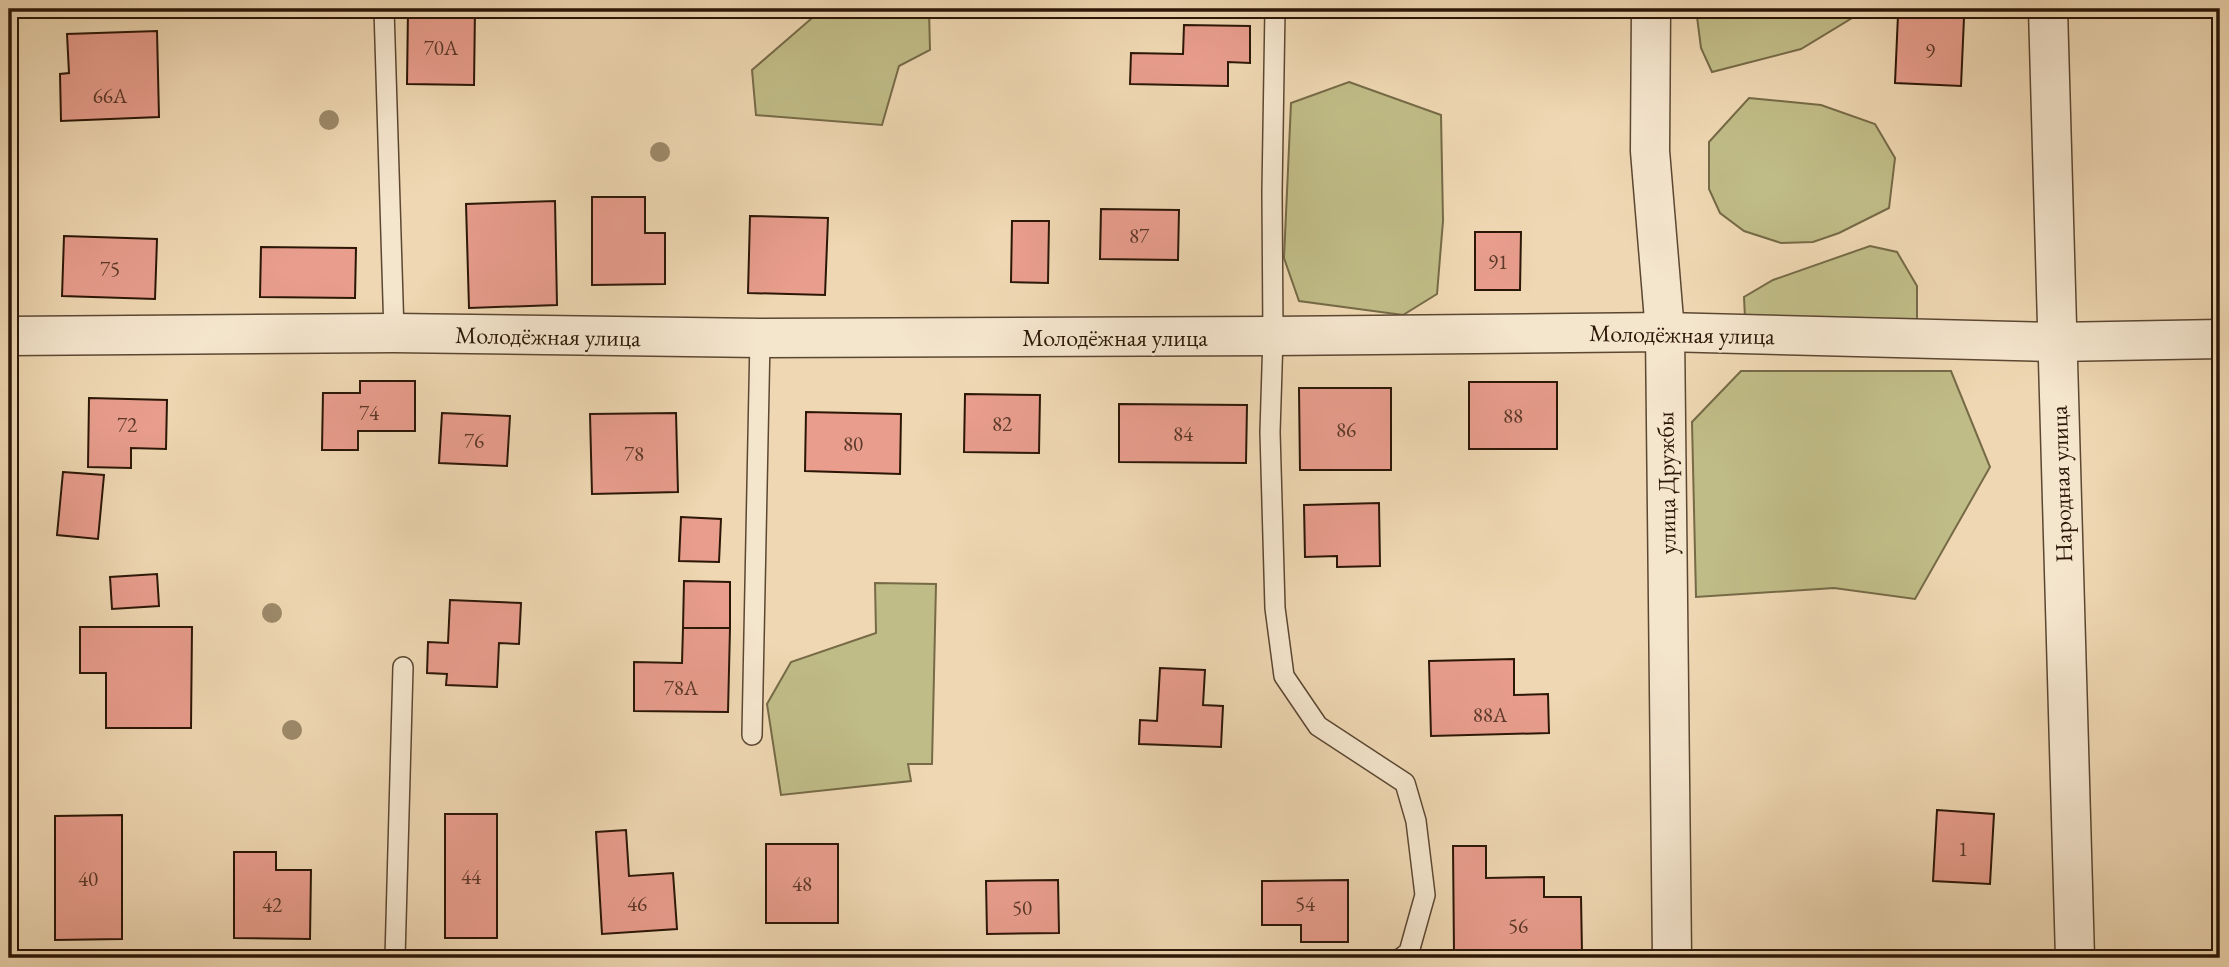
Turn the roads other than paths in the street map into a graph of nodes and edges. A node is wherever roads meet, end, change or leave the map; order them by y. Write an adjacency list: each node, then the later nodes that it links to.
1 (384, 9): 6 (lane)
2 (1275, 9): 8 (lane)
3 (1651, 9): 5 (street, улица Дружбы)
4 (2048, 9): 11 (street, Народная улица)
5 (1665, 332): 8 (street, Молодёжная улица); 11 (street, Молодёжная улица); 16 (street, улица Дружбы)
6 (394, 333): 7 (street, Молодёжная улица); 9 (street, Молодёжная улица)
7 (9, 335)
8 (1273, 336): 9 (street, Молодёжная улица); 15 (lane)
9 (760, 338): 13 (lane)
10 (2220, 339): 11 (street, Молодёжная улица)
11 (2056, 342): 17 (street, Народная улица)
12 (403, 667): 14 (lane)
13 (752, 735)
14 (395, 958)
15 (1401, 958)
16 (1672, 958)
17 (2075, 958)

